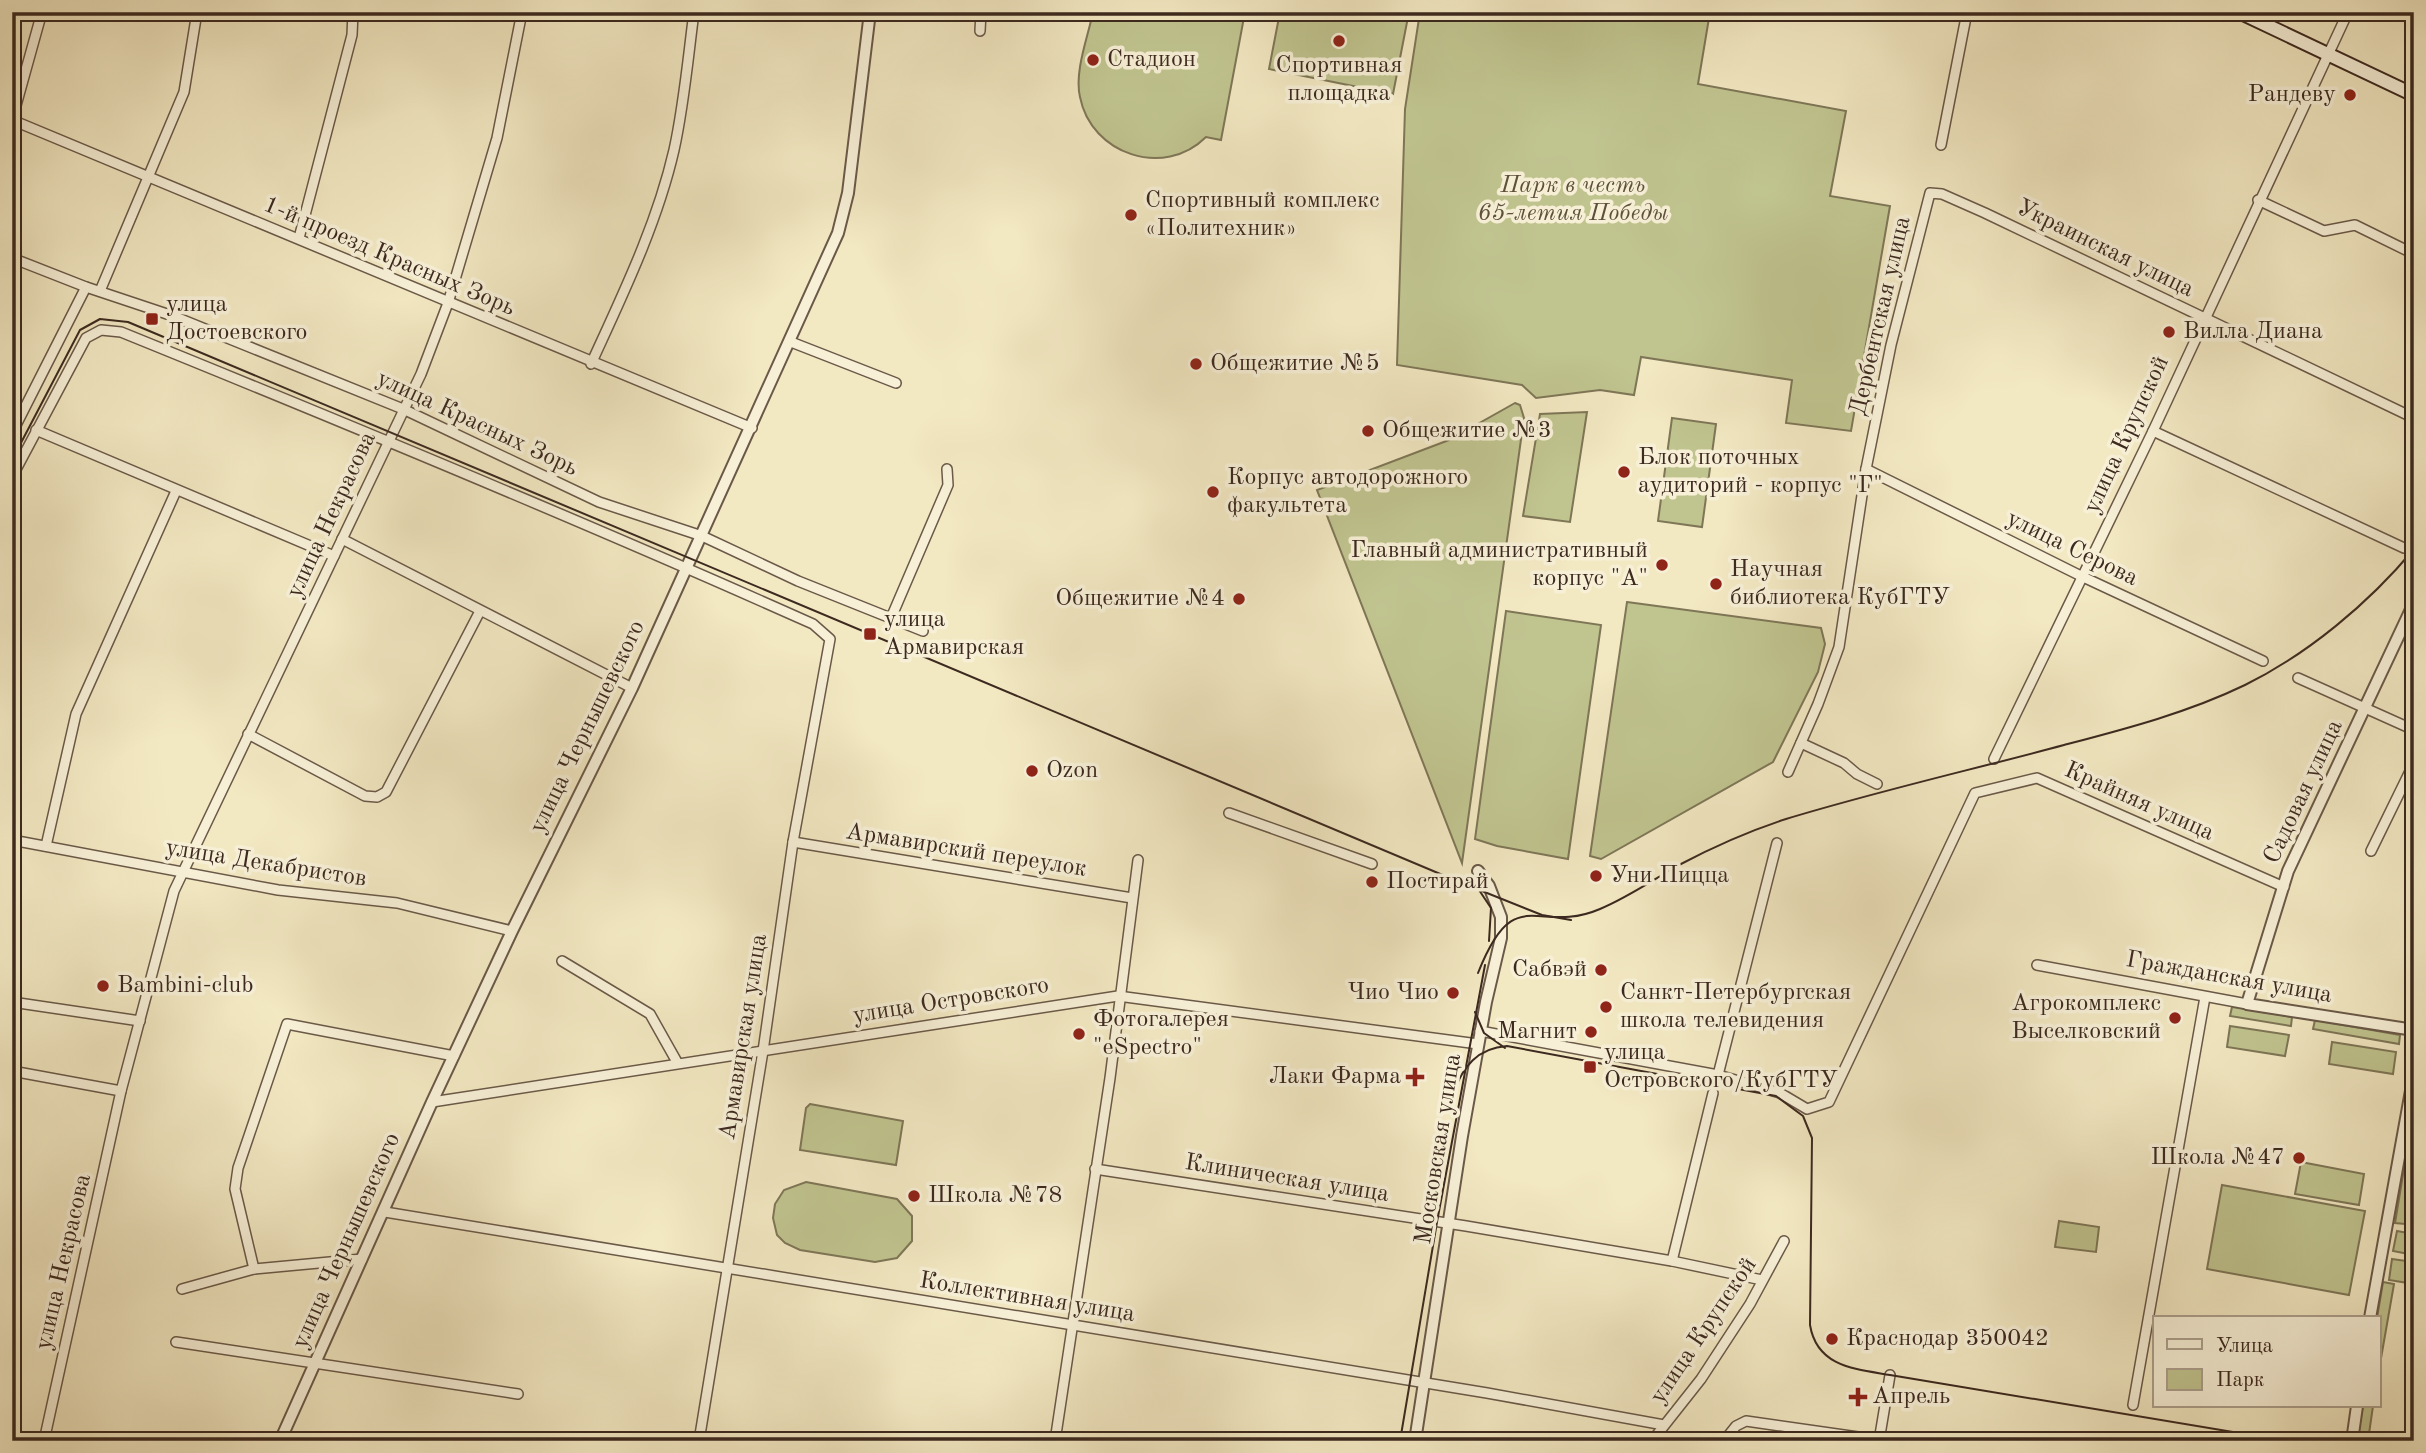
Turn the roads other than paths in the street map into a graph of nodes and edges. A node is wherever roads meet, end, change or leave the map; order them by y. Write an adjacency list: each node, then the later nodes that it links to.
1 (42, 12): 14 (street)
2 (197, 12): 16 (street)
3 (354, 12): 19 (street)
4 (522, 12): 24 (street, улица Некрасова)
5 (694, 12): 27 (street)
6 (870, 12): 26 (street, улица Чернышевского)
7 (981, 12): 11 (street)
8 (1968, 12): 15 (street)
9 (2239, 12): 12 (main road)
10 (2347, 12): 12 (street, улица Крупской)
11 (980, 31)
12 (2327, 54): 13 (main road); 18 (street, улица Крупской)
13 (2414, 95)
14 (12, 120): 16 (street, 1-й проезд Красных Зорь)
15 (1941, 145)
16 (148, 178): 19 (street, 1-й проезд Красных Зорь); 23 (street)
17 (1930, 193): 25 (street, Украинская улица); 36 (street, Дербентская улица)
18 (2258, 200): 20 (street); 25 (street, улица Крупской)
19 (299, 238): 24 (street, 1-й проезд Красных Зорь)
20 (2414, 254)
21 (12, 258): 22 (street, улица Красных Зорь)
22 (86, 287): 23 (street, улица Красных Зорь); 34 (street)
23 (100, 291): 29 (street, улица Красных Зорь)
24 (448, 303): 27 (street, 1-й проезд Красных Зорь); 29 (street, улица Некрасова)
25 (2203, 317): 30 (street, Украинская улица); 33 (street, улица Крупской)
26 (791, 342): 28 (street); 31 (street, улица Чернышевского)
27 (592, 363): 31 (street, 1-й проезд Красных Зорь)
28 (896, 383)
29 (403, 409): 35 (street, улица Некрасова); 40 (street, улица Красных Зорь)
30 (2414, 418)
31 (752, 428): 40 (street, улица Чернышевского)
32 (36, 430): 35 (street); 38 (street); 39 (street)
33 (2153, 430): 42 (street); 45 (street, улица Крупской)
34 (12, 433)
35 (388, 440): 41 (street, улица Некрасова); 44 (street)
36 (1866, 469): 45 (street, улица Серова); 56 (street, Дербентская улица)
37 (947, 470): 48 (street)
38 (12, 477)
39 (176, 491): 43 (street); 65 (street)
40 (702, 536): 44 (street, улица Чернышевского); 48 (street, улица Красных Зорь)
41 (342, 539): 43 (street, улица Некрасова); 47 (street)
42 (2404, 548)
43 (334, 556): 55 (street, улица Некрасова)
44 (688, 568): 52 (street, улица Чернышевского); 63 (street, Армавирская улица)
45 (2081, 576): 50 (street, улица Серова); 57 (street, улица Крупской)
46 (2414, 603): 53 (street, Садовая улица)
47 (480, 611): 52 (street); 55 (street)
48 (891, 618): 49 (street, улица Красных Зорь)
49 (923, 631)
50 (2263, 661)
51 (2298, 678): 53 (street)
52 (632, 688): 73 (street, улица Чернышевского)
53 (2365, 709): 54 (street); 71 (street, Садовая улица)
54 (2414, 730)
55 (248, 734): 70 (street, улица Некрасова)
56 (1801, 743): 59 (street, Дербентская улица); 60 (street)
57 (1994, 759)
58 (2414, 763): 66 (street)
59 (1788, 772)
60 (1877, 784)
61 (1229, 813): 68 (street)
62 (12, 840): 65 (street, улица Декабристов)
63 (793, 842): 72 (street, Армавирский переулок); 84 (street, Армавирская улица)
64 (1777, 843): 89 (street)
65 (46, 846): 70 (street, улица Декабристов)
66 (2371, 851)
67 (1138, 860): 72 (street)
68 (1372, 864)
69 (1478, 871): 82 (street, Московская улица)
70 (184, 872): 73 (street, улица Декабристов); 80 (street, улица Некрасова)
71 (2284, 887): 79 (street, Садовая улица); 89 (street, Крайняя улица)
72 (1132, 898): 76 (street)
73 (512, 931): 85 (street, улица Чернышевского)
74 (562, 961): 86 (street)
75 (2037, 965): 77 (street, Гражданская улица)
76 (1118, 996): 83 (street, улица Островского); 84 (street, улица Островского); 93 (street)
77 (2205, 997): 79 (street, Гражданская улица); 110 (street)
78 (12, 1002): 80 (street)
79 (2247, 1004): 81 (street, Гражданская улица)
80 (140, 1021): 90 (street, улица Некрасова)
81 (2414, 1030)
82 (1480, 1031): 83 (street, Московская улица); 89 (street)
83 (1478, 1044): 95 (street, Московская улица)
84 (763, 1051): 86 (street, улица Островского); 99 (street, Армавирская улица)
85 (454, 1056): 92 (street, улица Чернышевского); 100 (street)
86 (677, 1062): 92 (street, улица Островского)
87 (12, 1071): 90 (street)
88 (2414, 1074): 103 (street)
89 (1718, 1075)
90 (121, 1091): 114 (street, улица Некрасова)
91 (1713, 1093): 98 (street)
92 (432, 1102): 94 (street, улица Чернышевского)
93 (1096, 1169): 95 (street, Клиническая улица); 104 (street)
94 (384, 1212): 97 (street, улица Чернышевского); 99 (street, Коллективная улица)
95 (1448, 1223): 98 (street, Клиническая улица); 108 (street, Московская улица)
96 (1784, 1241): 101 (street, улица Крупской)
97 (362, 1259): 100 (street); 106 (street, улица Чернышевского)
98 (1672, 1261): 101 (street, Клиническая улица)
99 (726, 1268): 104 (street, Коллективная улица); 116 (street, Армавирская улица)
100 (254, 1269): 102 (street)
101 (1762, 1280): 112 (street, улица Крупской)
102 (182, 1289)
103 (2370, 1316)
104 (1071, 1325): 108 (street, Коллективная улица); 117 (street)
105 (176, 1342): 106 (street)
106 (315, 1363): 109 (street); 115 (street, улица Чернышевского)
107 (1890, 1375): 113 (street)
108 (1424, 1382): 112 (street, Коллективная улица); 118 (street, Московская улица)
109 (518, 1394)
110 (2133, 1405)
111 (2357, 1408): 121 (street)
112 (1664, 1426): 119 (street, улица Крупской)
113 (1879, 1440): 120 (street)
114 (44, 1441)
115 (280, 1441)
116 (699, 1441)
117 (1055, 1441)
118 (1415, 1441)
119 (1653, 1441)
120 (1724, 1441)
121 (2352, 1441)

